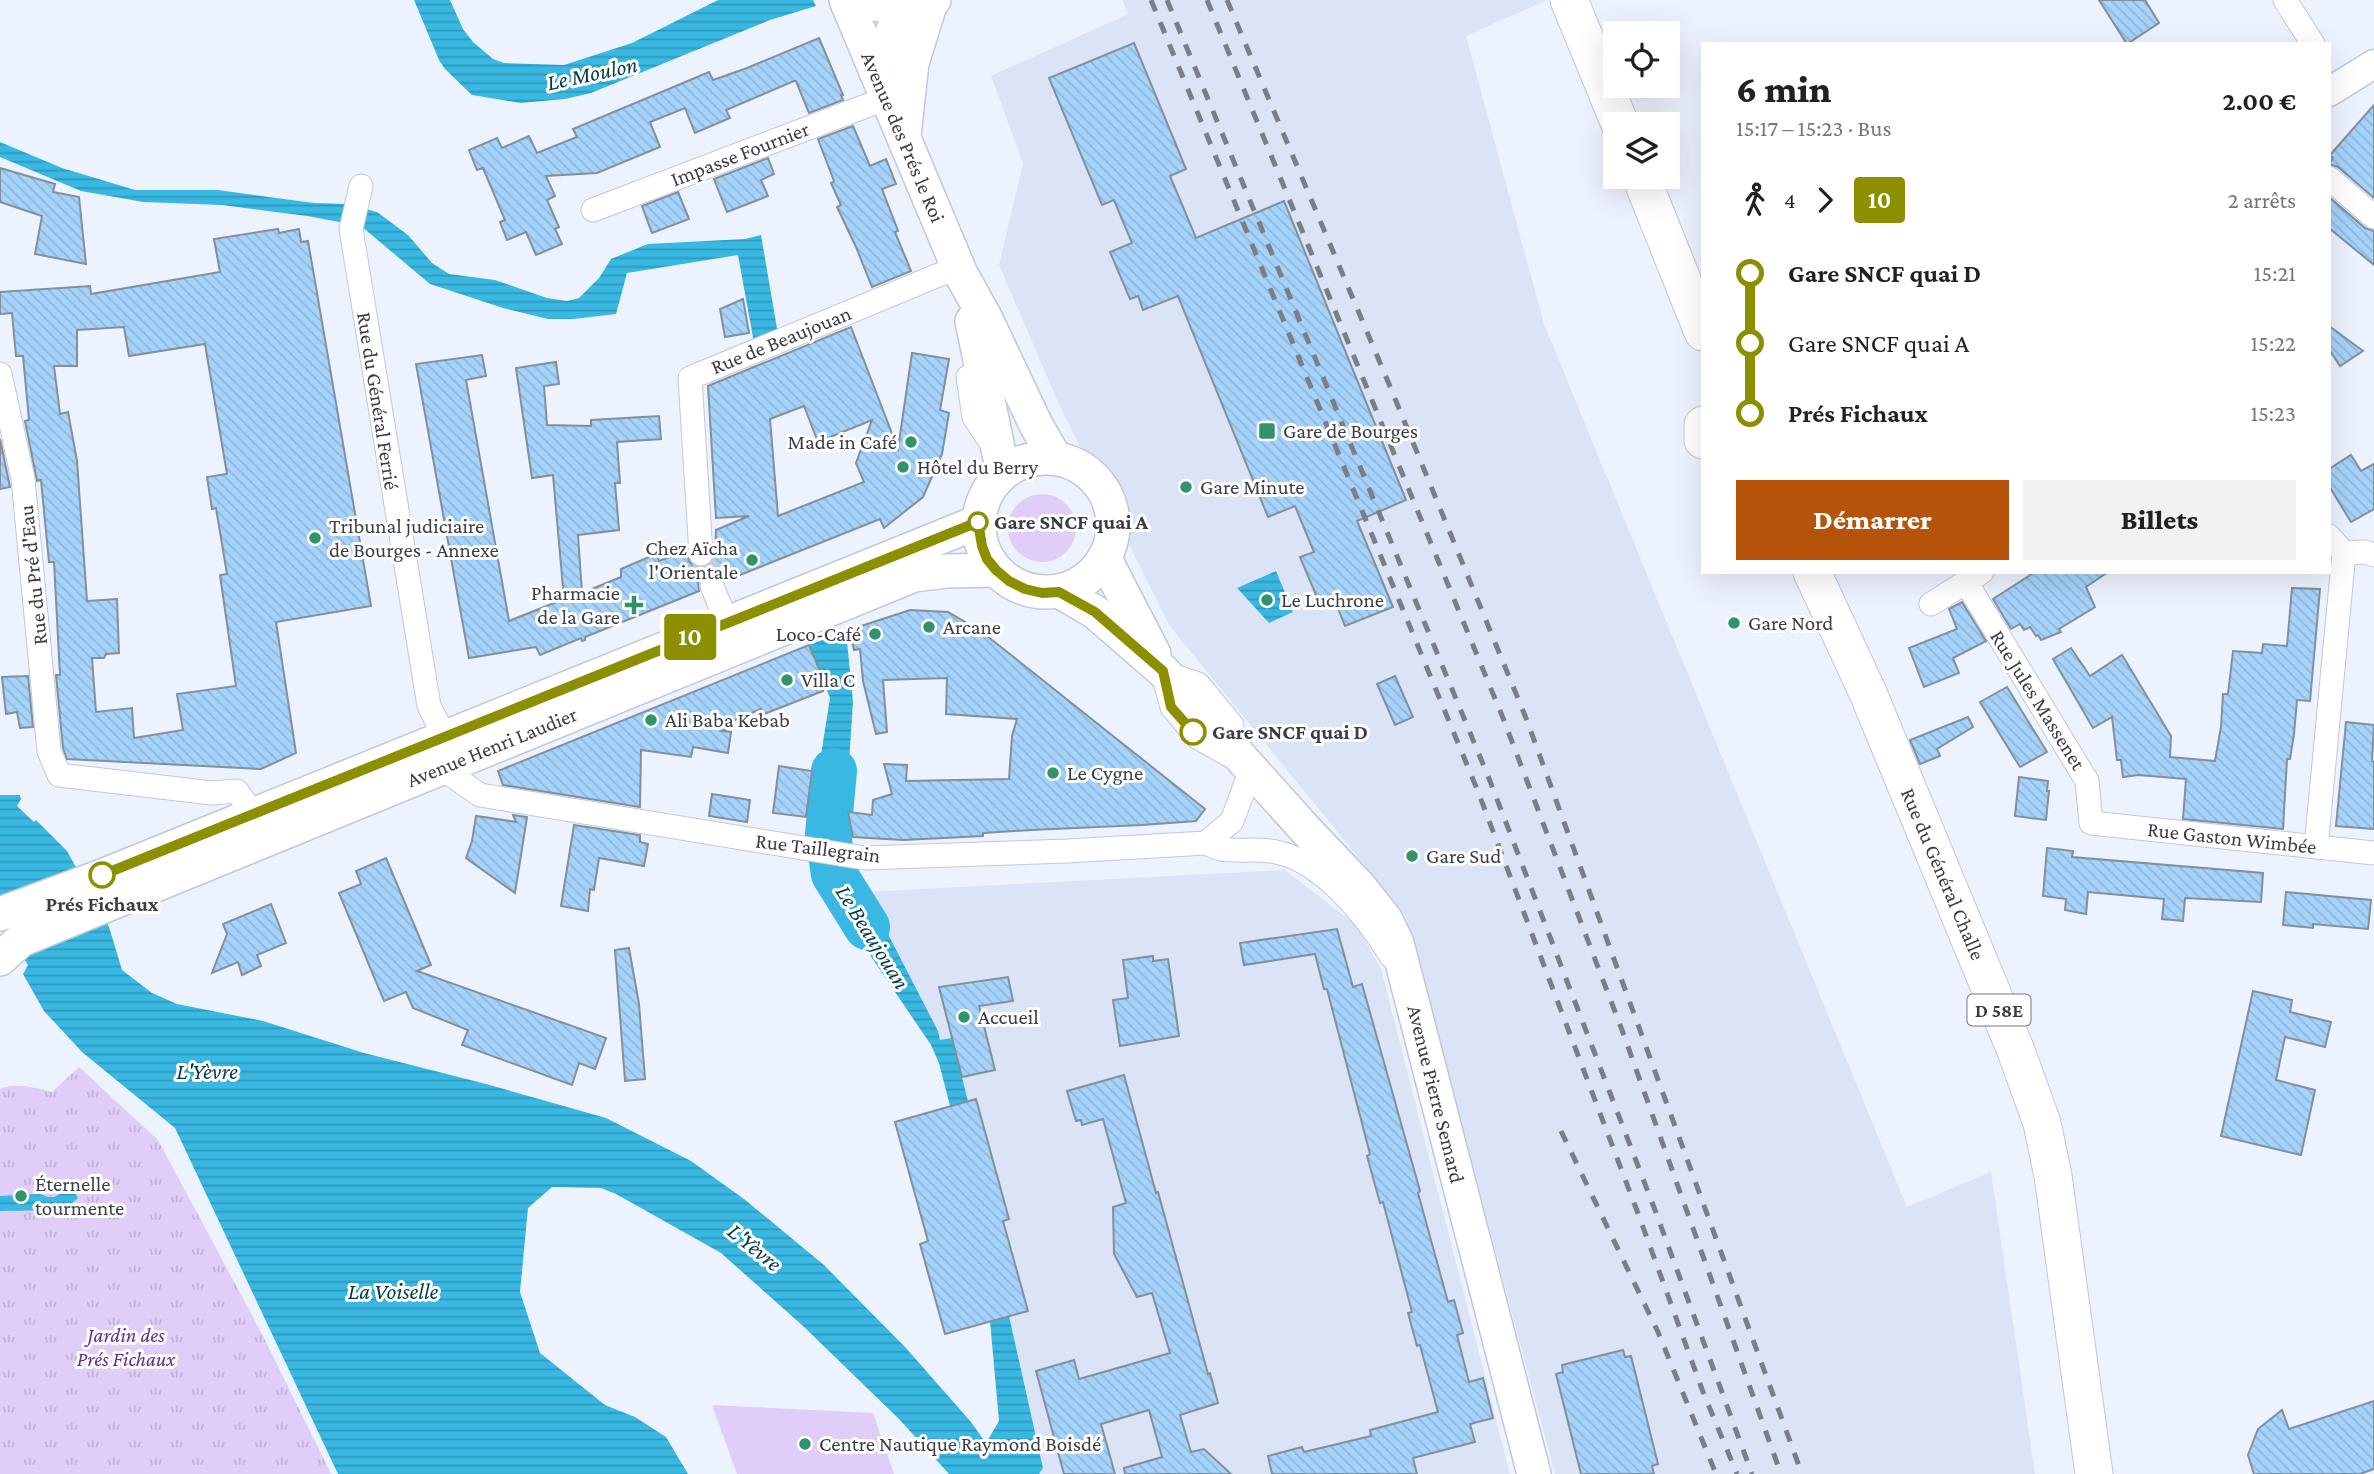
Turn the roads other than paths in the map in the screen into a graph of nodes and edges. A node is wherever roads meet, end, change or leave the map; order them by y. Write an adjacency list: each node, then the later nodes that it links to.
1 (846, 0): 9 (main road, Avenue des Prés le Roi)
2 (854, 0): 5 (main road)
3 (1569, 0): 10 (main road)
4 (2284, 0): 6 (street)
5 (924, 3): 9 (main road); 11 (main road)
6 (2312, 42)
7 (2374, 64): 8 (street)
8 (2332, 82)
9 (881, 85): 11 (main road, Avenue des Prés le Roi); 15 (street, Impasse Fournier)
10 (1615, 112)
11 (903, 137): 17 (main road, Avenue des Prés le Roi)
12 (2331, 180): 16 (street)
13 (1646, 189): 19 (main road)
14 (359, 193): 36 (street, Rue du Général Ferrié)
15 (593, 210)
16 (2374, 217)
17 (959, 271): 18 (main road, Avenue des Prés le Roi); 25 (street, Rue de Beaujouan)
18 (980, 326): 21 (main road, Avenue des Prés le Roi); 22 (main road, Avenue des Prés le Roi)
19 (1701, 327)
20 (0, 374): 38 (street, Rue du Pré d'Eau)
21 (1055, 458): 22 (main road); 27 (main road)
22 (1001, 465): 23 (main road)
23 (978, 522): 28 (main road); 34 (main road, Avenue Henri Laudier)
24 (2337, 544): 26 (street); 41 (street)
25 (701, 554)
26 (2374, 555)
27 (1105, 559): 32 (main road); 35 (main road, Avenue Pierre Semard)
28 (996, 570): 32 (main road); 36 (main road, Avenue Henri Laudier)
29 (1813, 574): 48 (main road, Rue du Général Challe / D 58E)
30 (1974, 577): 33 (street, Rue Jules Massenet); 39 (street, Rue Jules Massenet)
31 (712, 586): 34 (street)
32 (1059, 592): 35 (main road, Avenue Pierre Semard)
33 (1931, 604)
34 (727, 623): 36 (main road, Avenue Henri Laudier)
35 (1163, 671): 37 (main road, Avenue Pierre Semard)
36 (443, 752): 38 (main road, Avenue Henri Laudier); 40 (street, Rue Taillegrain); 43 (main road, Avenue Henri Laudier)
37 (1251, 769): 40 (street); 46 (main road, Avenue Pierre Semard)
38 (253, 814): 43 (main road, Avenue Henri Laudier)
39 (2091, 823): 41 (street, Rue Gaston Wimbée)
40 (1206, 843): 46 (street, Rue Taillegrain)
41 (2316, 847): 42 (street, Rue Gaston Wimbée)
42 (2374, 853)
43 (102, 890): 44 (main road, Avenue Henri Laudier); 45 (main road, Avenue Henri Laudier)
44 (0, 914)
45 (0, 959)
46 (1413, 1003): 47 (main road, Avenue Pierre Semard)
47 (1534, 1474)
48 (2094, 1474)

